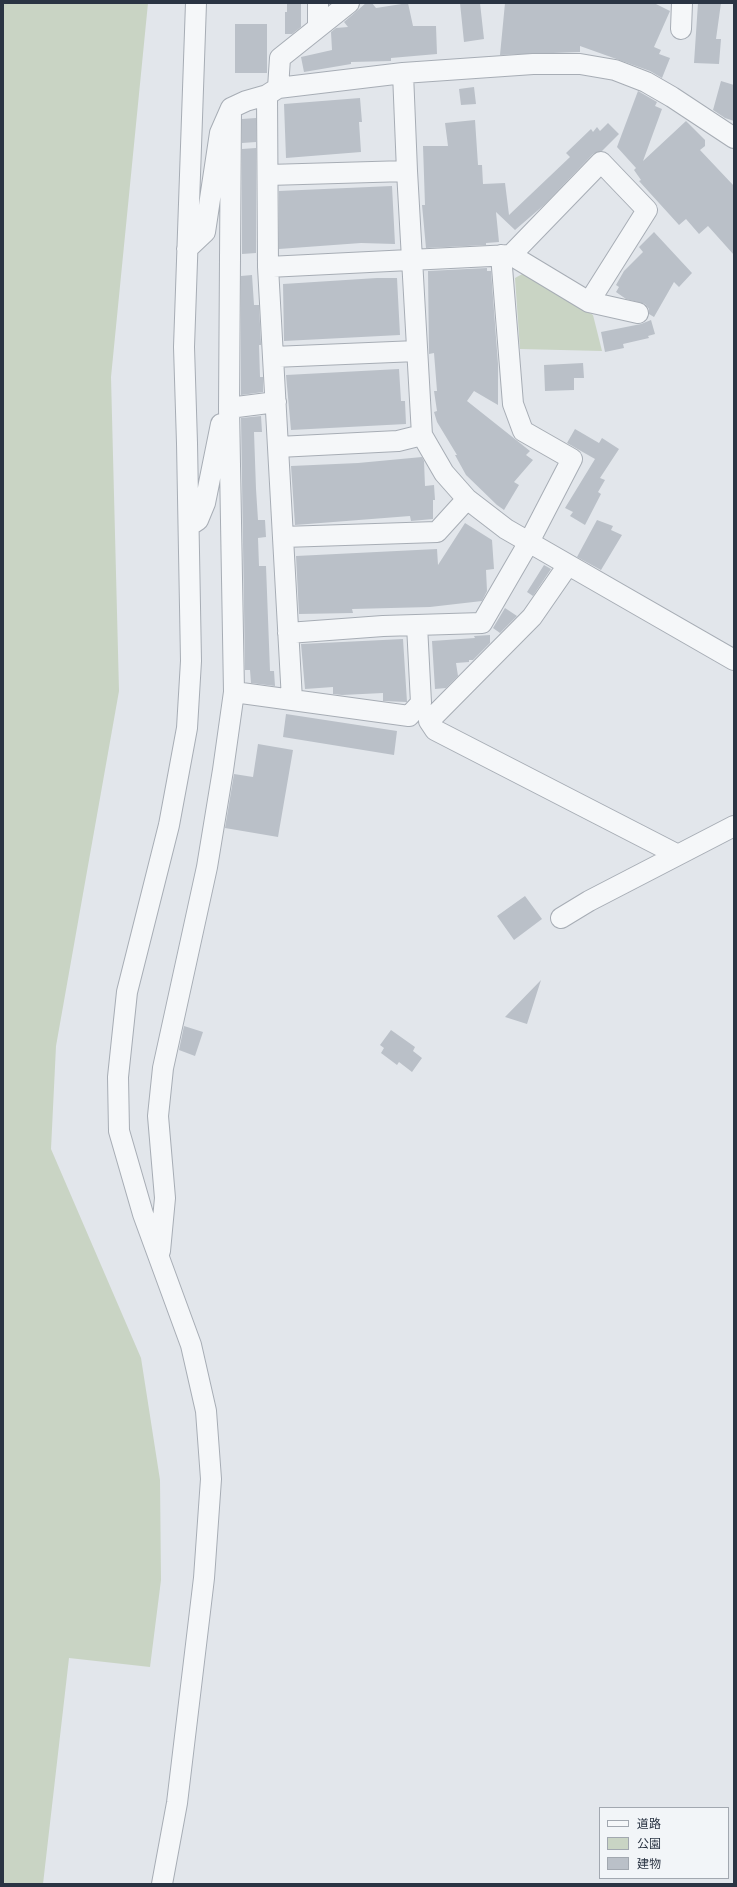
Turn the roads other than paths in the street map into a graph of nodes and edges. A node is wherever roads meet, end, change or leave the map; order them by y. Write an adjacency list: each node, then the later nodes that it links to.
1 (196, 3): 13 (street)
2 (318, 3): 5 (street)
3 (348, 3): 5 (street)
4 (682, 3): 6 (street)
5 (318, 27): 8 (street)
6 (681, 29)
7 (403, 73): 8 (street); 10 (street); 11 (street)
8 (273, 91): 9 (street); 12 (street)
9 (231, 108): 13 (street); 22 (street)
10 (734, 138)
11 (406, 171): 12 (street); 15 (street)
12 (268, 175): 16 (street)
13 (187, 249): 26 (street)
14 (506, 255): 15 (street); 17 (street); 17 (street); 28 (street)
15 (412, 260): 16 (street); 19 (street)
16 (268, 267): 20 (street)
17 (589, 302): 18 (street)
18 (638, 313)
19 (417, 351): 20 (street); 23 (street)
20 (273, 357): 21 (street)
21 (276, 402): 22 (street); 24 (street)
22 (229, 408): 26 (street); 33 (street)
23 (422, 435): 24 (street); 25 (street)
24 (278, 447): 27 (street)
25 (467, 499): 27 (street); 28 (street)
26 (189, 526): 40 (street)
27 (283, 537): 31 (street)
28 (530, 542): 29 (street); 30 (street)
29 (568, 565): 32 (street); 36 (street)
30 (417, 625): 31 (street); 35 (street)
31 (288, 633): 34 (street)
32 (734, 660)
33 (234, 692): 34 (street); 40 (street)
34 (292, 700): 35 (street)
35 (409, 716): 36 (street)
36 (429, 721): 38 (street)
37 (734, 826): 38 (street)
38 (678, 855): 39 (street)
39 (561, 918)
40 (160, 1256): 41 (street)
41 (162, 1884)

